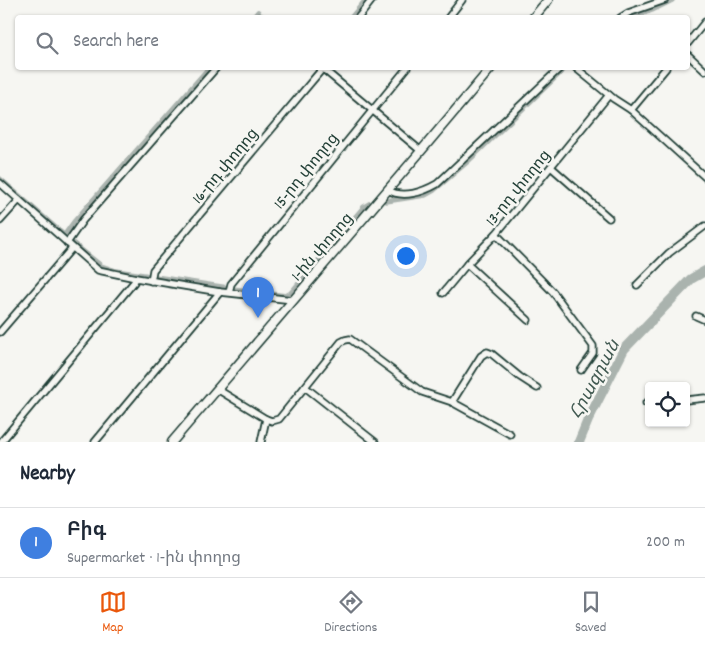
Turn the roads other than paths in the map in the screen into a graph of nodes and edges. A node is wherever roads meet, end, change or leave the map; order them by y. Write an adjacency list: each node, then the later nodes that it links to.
1 (372, 0): 5 (street)
2 (462, 0): 6 (street)
3 (548, 0): 7 (main road)
4 (665, 0): 8 (street)
5 (360, 15)
6 (450, 15)
7 (536, 15)
8 (625, 15)
9 (705, 22): 10 (street)
10 (690, 41)
11 (690, 57): 20 (street)
12 (214, 70): 34 (street)
13 (320, 70): 37 (street, 16-րդ փողոց)
14 (324, 70): 22 (street)
15 (405, 70): 22 (street, 15-րդ փողոց)
16 (489, 70): 24 (main road, 1-ին փողոց)
17 (558, 70): 28 (street)
18 (578, 70): 21 (street)
19 (664, 70): 23 (street)
20 (705, 70)
21 (609, 95): 23 (street); 25 (street, 13-րդ փողոց)
22 (372, 110): 24 (street); 40 (street, 15-րդ փողոց)
23 (631, 110): 26 (street)
24 (421, 151): 28 (main road, 1-ին փողոց)
25 (551, 167): 30 (street); 33 (street, 13-րդ փողոց)
26 (705, 177)
27 (0, 183): 29 (street)
28 (388, 190): 42 (main road, 1-ին փողոց)
29 (19, 200): 31 (street); 34 (street)
30 (609, 218)
31 (0, 221)
32 (705, 226): 38 (street)
33 (496, 234): 35 (street, 13-րդ փողոց); 47 (street)
34 (70, 245): 36 (street); 46 (street)
35 (467, 264): 41 (street, 13-րդ փողոց); 44 (street)
36 (136, 278): 37 (street); 56 (street)
37 (151, 281): 39 (street)
38 (637, 285)
39 (220, 292): 40 (street); 57 (street)
40 (229, 292): 42 (street)
41 (443, 293)
42 (293, 300): 50 (main road, 1-ին փողոց)
43 (696, 316): 45 (street)
44 (528, 320)
45 (705, 320)
46 (0, 332)
47 (581, 370)
48 (306, 387): 53 (street); 54 (street); 60 (street)
49 (537, 388): 53 (street)
50 (217, 389): 54 (street); 58 (main road, 1-ին փողոց)
51 (705, 398): 52 (street)
52 (690, 400)
53 (452, 402): 55 (street)
54 (266, 419): 59 (street)
55 (510, 434)
56 (1, 442)
57 (95, 442)
58 (172, 442)
59 (261, 442)
60 (375, 442)

